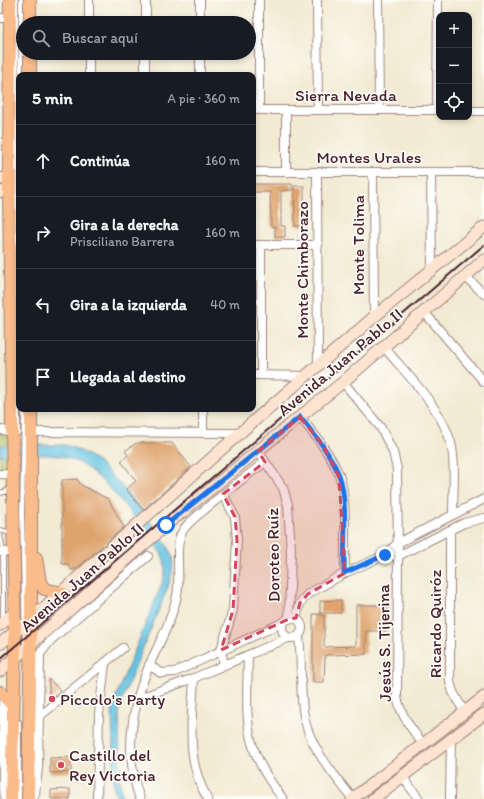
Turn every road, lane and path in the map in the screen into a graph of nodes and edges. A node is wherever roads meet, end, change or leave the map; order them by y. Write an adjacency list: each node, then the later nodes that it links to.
1 (10, 0): 17 (main road)
2 (16, 0): 41 (lane)
3 (20, 0): 12 (lane)
4 (30, 0): 13 (main road)
5 (89, 0): 14 (street)
6 (146, 0): 15 (street)
7 (200, 0): 16 (street)
8 (259, 0): 28 (street)
9 (317, 0): 30 (street)
10 (378, 0): 31 (street)
11 (438, 0): 27 (street)
12 (22, 16)
13 (30, 16)
14 (89, 16)
15 (146, 16)
16 (200, 16)
17 (5, 18): 41 (main road)
18 (26, 60): 23 (lane)
19 (29, 60): 23 (main road)
20 (89, 60): 24 (street)
21 (145, 60): 25 (street)
22 (200, 60): 26 (street)
23 (27, 72)
24 (89, 72)
25 (145, 72)
26 (200, 72)
27 (438, 84)
28 (256, 110): 29 (street, Sierra Nevada)
29 (286, 110): 30 (street, Sierra Nevada); 36 (street)
30 (318, 110): 31 (street, Sierra Nevada)
31 (379, 110): 32 (street, Sierra Nevada)
32 (436, 110)
33 (472, 111): 34 (street)
34 (484, 111)
35 (256, 172): 36 (street, Montes Urales)
36 (286, 172): 37 (street, Montes Urales)
37 (317, 172): 38 (street, Montes Urales); 46 (street, Monte Chimborazo)
38 (373, 172): 39 (street, Montes Urales); 53 (street, Monte Tolima)
39 (431, 172): 40 (street, Montes Urales); 49 (street)
40 (484, 172)
41 (11, 184): 48 (lane); 66 (main road)
42 (484, 220): 44 (street)
43 (484, 227): 44 (main road, Avenida Juan Pablo II)
44 (474, 235): 49 (main road, Avenida Juan Pablo II)
45 (257, 245): 46 (street); 56 (street)
46 (318, 245): 55 (street, Monte Chimborazo)
47 (484, 260): 50 (main road, Avenida Juan Pablo II)
48 (16, 265)
49 (432, 270): 53 (main road, Avenida Juan Pablo II)
50 (466, 277): 51 (street); 52 (main road, Avenida Juan Pablo II)
51 (484, 294)
52 (425, 313): 54 (main road, Avenida Juan Pablo II); 59 (street)
53 (374, 317): 55 (main road, Avenida Juan Pablo II)
54 (384, 347): 58 (main road, Avenida Juan Pablo II); 78 (street)
55 (318, 367): 57 (main road, Avenida Juan Pablo II)
56 (257, 375): 57 (street)
57 (306, 376): 69 (main road, Avenida Juan Pablo II)
58 (343, 382): 64 (main road, Avenida Juan Pablo II); 85 (street, Jesús S. Tijerina)
59 (484, 382)
60 (19, 412): 96 (lane)
61 (24, 412): 96 (lane)
62 (31, 412): 67 (main road)
63 (203, 412): 68 (street)
64 (300, 417): 70 (main road, Avenida Juan Pablo II); 91 (street)
65 (0, 430): 66 (street)
66 (12, 431): 73 (main road)
67 (31, 432): 68 (street); 79 (main road)
68 (203, 433): 69 (street)
69 (240, 433): 92 (main road, Avenida Juan Pablo II)
70 (258, 451): 71 (street, Doroteo Ruíz); 104 (main road, Avenida Juan Pablo II)
71 (266, 462): 76 (street); 94 (street, Doroteo Ruíz)
72 (0, 474): 73 (street)
73 (13, 474): 74 (main road)
74 (13, 490): 75 (lane); 83 (main road)
75 (0, 493)
76 (223, 494): 103 (street); 108 (street)
77 (484, 499): 78 (street)
78 (453, 514): 85 (street)
79 (30, 516): 92 (main road); 96 (main road)
80 (484, 518): 82 (street)
81 (0, 530): 83 (lane)
82 (450, 530): 89 (street); 115 (street, Ricardo Quiróz)
83 (13, 533): 86 (main road)
84 (0, 536): 86 (lane)
85 (398, 543): 87 (street); 89 (street, Jesús S. Tijerina)
86 (5, 552): 90 (lane); 93 (main road)
87 (385, 555): 89 (street); 91 (street)
88 (148, 556): 117 (street)
89 (398, 556): 119 (street, Jesús S. Tijerina)
90 (1, 570): 95 (lane)
91 (344, 573): 94 (street)
92 (62, 593): 96 (main road, Avenida Juan Pablo II)
93 (14, 613): 95 (main road); 96 (main road)
94 (290, 620): 97 (street); 98 (street); 99 (street)
95 (2, 624)
96 (22, 627): 100 (main road, Avenida Juan Pablo II); 104 (main road); 104 (main road)
97 (266, 632): 101 (street); 103 (street)
98 (299, 636): 99 (street); 131 (street)
99 (288, 638): 101 (street)
100 (0, 644)
101 (270, 645): 105 (street)
102 (123, 648): 106 (street)
103 (221, 650): 107 (street); 108 (street)
104 (23, 653): 109 (main road, Avenida Juan Pablo II); 114 (main road); 123 (lane); 125 (main road)
105 (248, 655): 107 (street); 130 (street)
106 (106, 664): 117 (street); 127 (street)
107 (224, 665): 110 (street)
108 (149, 666): 113 (street)
109 (0, 671)
110 (194, 678): 113 (street); 129 (street)
111 (24, 689): 124 (lane)
112 (484, 697): 115 (main road)
113 (137, 699): 128 (street)
114 (4, 700): 121 (street); 122 (main road)
115 (465, 713): 119 (main road)
116 (484, 714): 118 (main road)
117 (40, 716): 126 (street)
118 (451, 739): 120 (main road); 134 (street)
119 (424, 745): 131 (main road)
120 (402, 776): 132 (main road); 133 (street)
121 (6, 799)
122 (11, 799)
123 (19, 799)
124 (23, 799)
125 (28, 799)
126 (33, 799)
127 (97, 799)
128 (140, 799)
129 (208, 799)
130 (283, 799)
131 (352, 799)
132 (373, 799)
133 (419, 799)
134 (450, 799)

